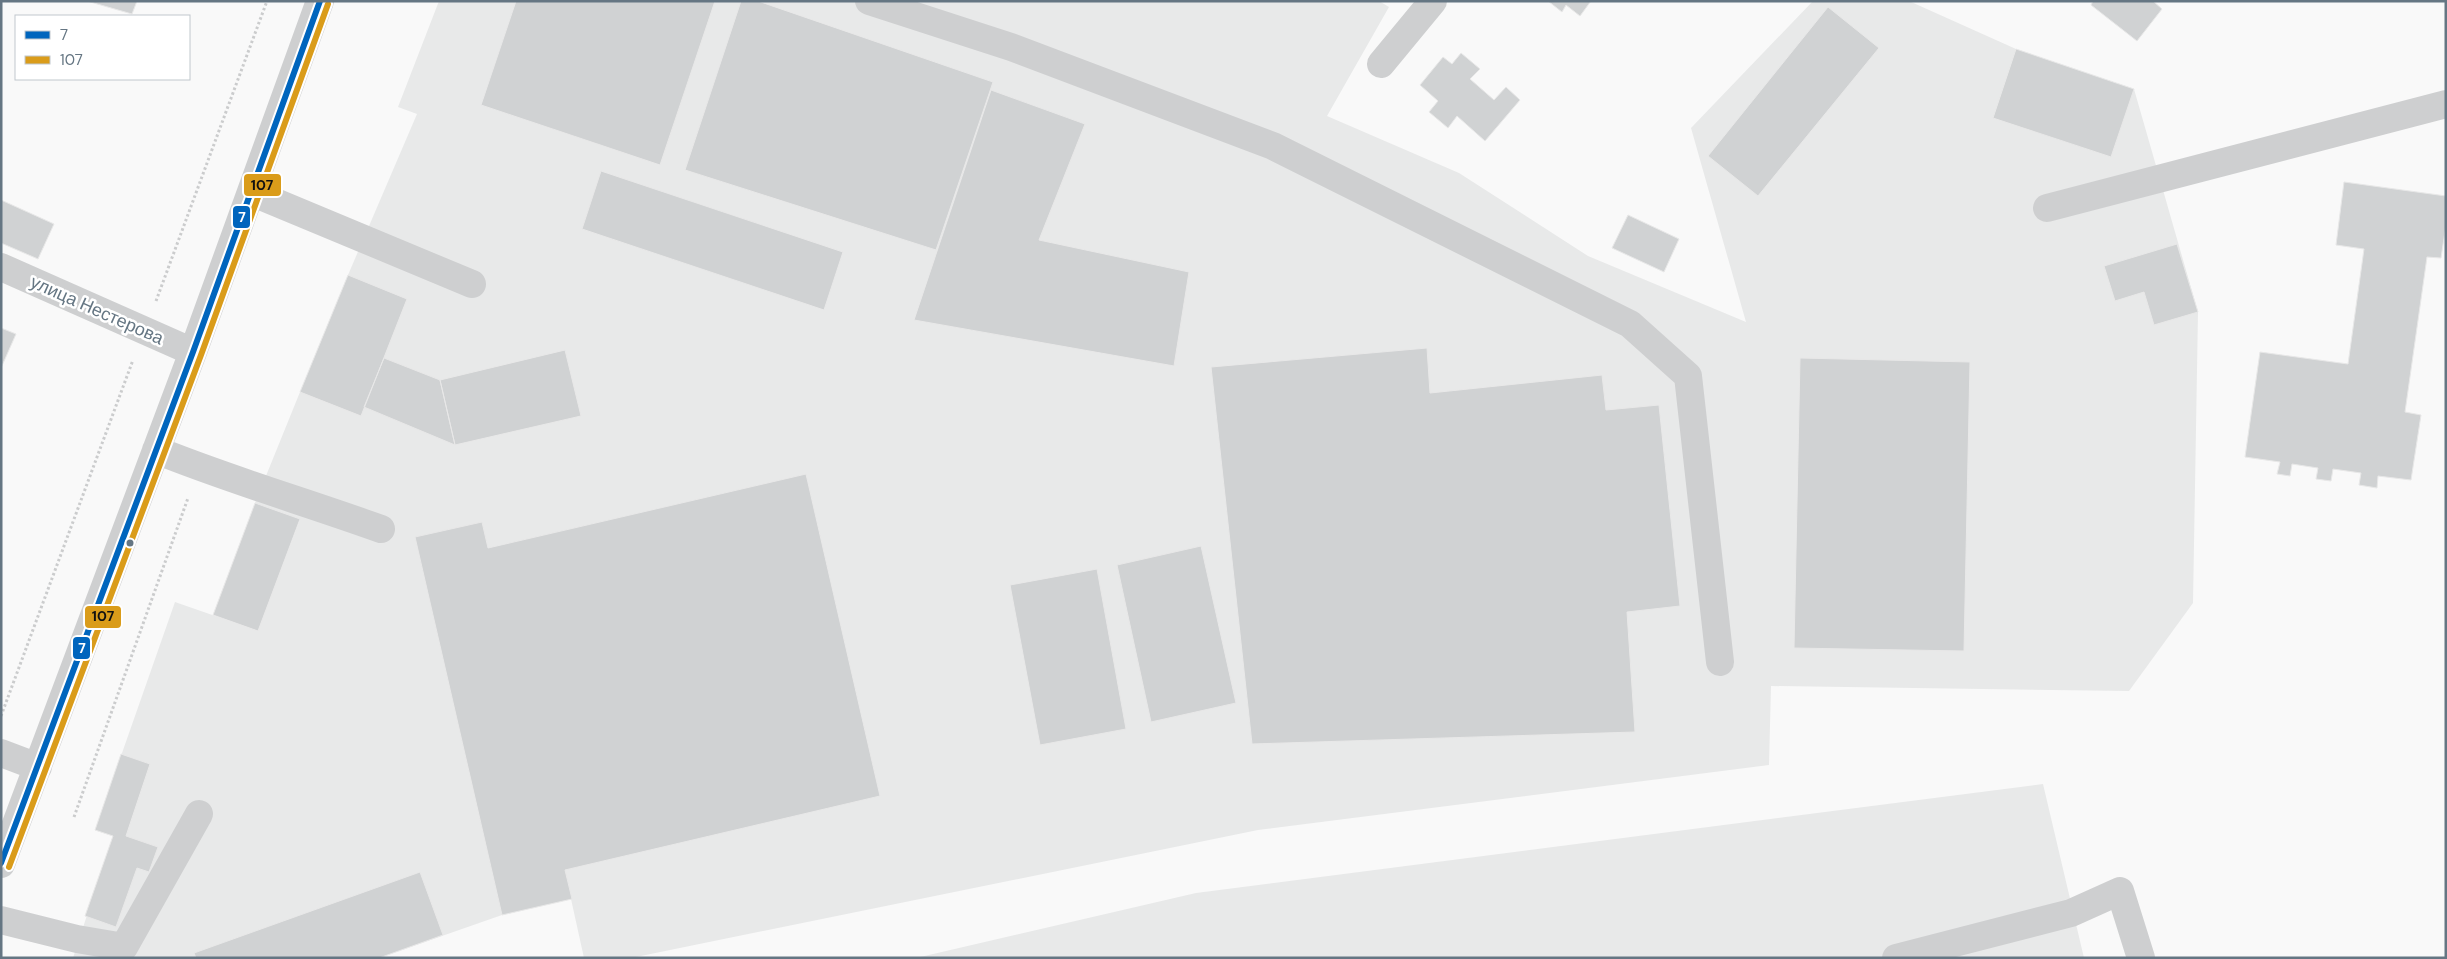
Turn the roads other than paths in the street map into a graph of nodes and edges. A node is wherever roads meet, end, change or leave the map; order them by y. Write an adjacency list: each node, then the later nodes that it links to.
1 (320, 1): 6 (street)
2 (869, 1): 13 (street)
3 (1433, 1): 4 (street)
4 (1381, 64)
5 (2446, 104): 7 (street)
6 (251, 192): 9 (street); 10 (street)
7 (2047, 208)
8 (1, 267): 10 (street, улица Нестерова)
9 (472, 284)
10 (193, 352): 11 (street)
11 (156, 450): 12 (street); 15 (street)
12 (380, 529)
13 (1720, 662)
14 (1, 753): 15 (street)
15 (38, 767): 17 (street)
16 (199, 814): 18 (street)
17 (1, 864)
18 (1, 920)
19 (1896, 958): 20 (street)
20 (2141, 958)

